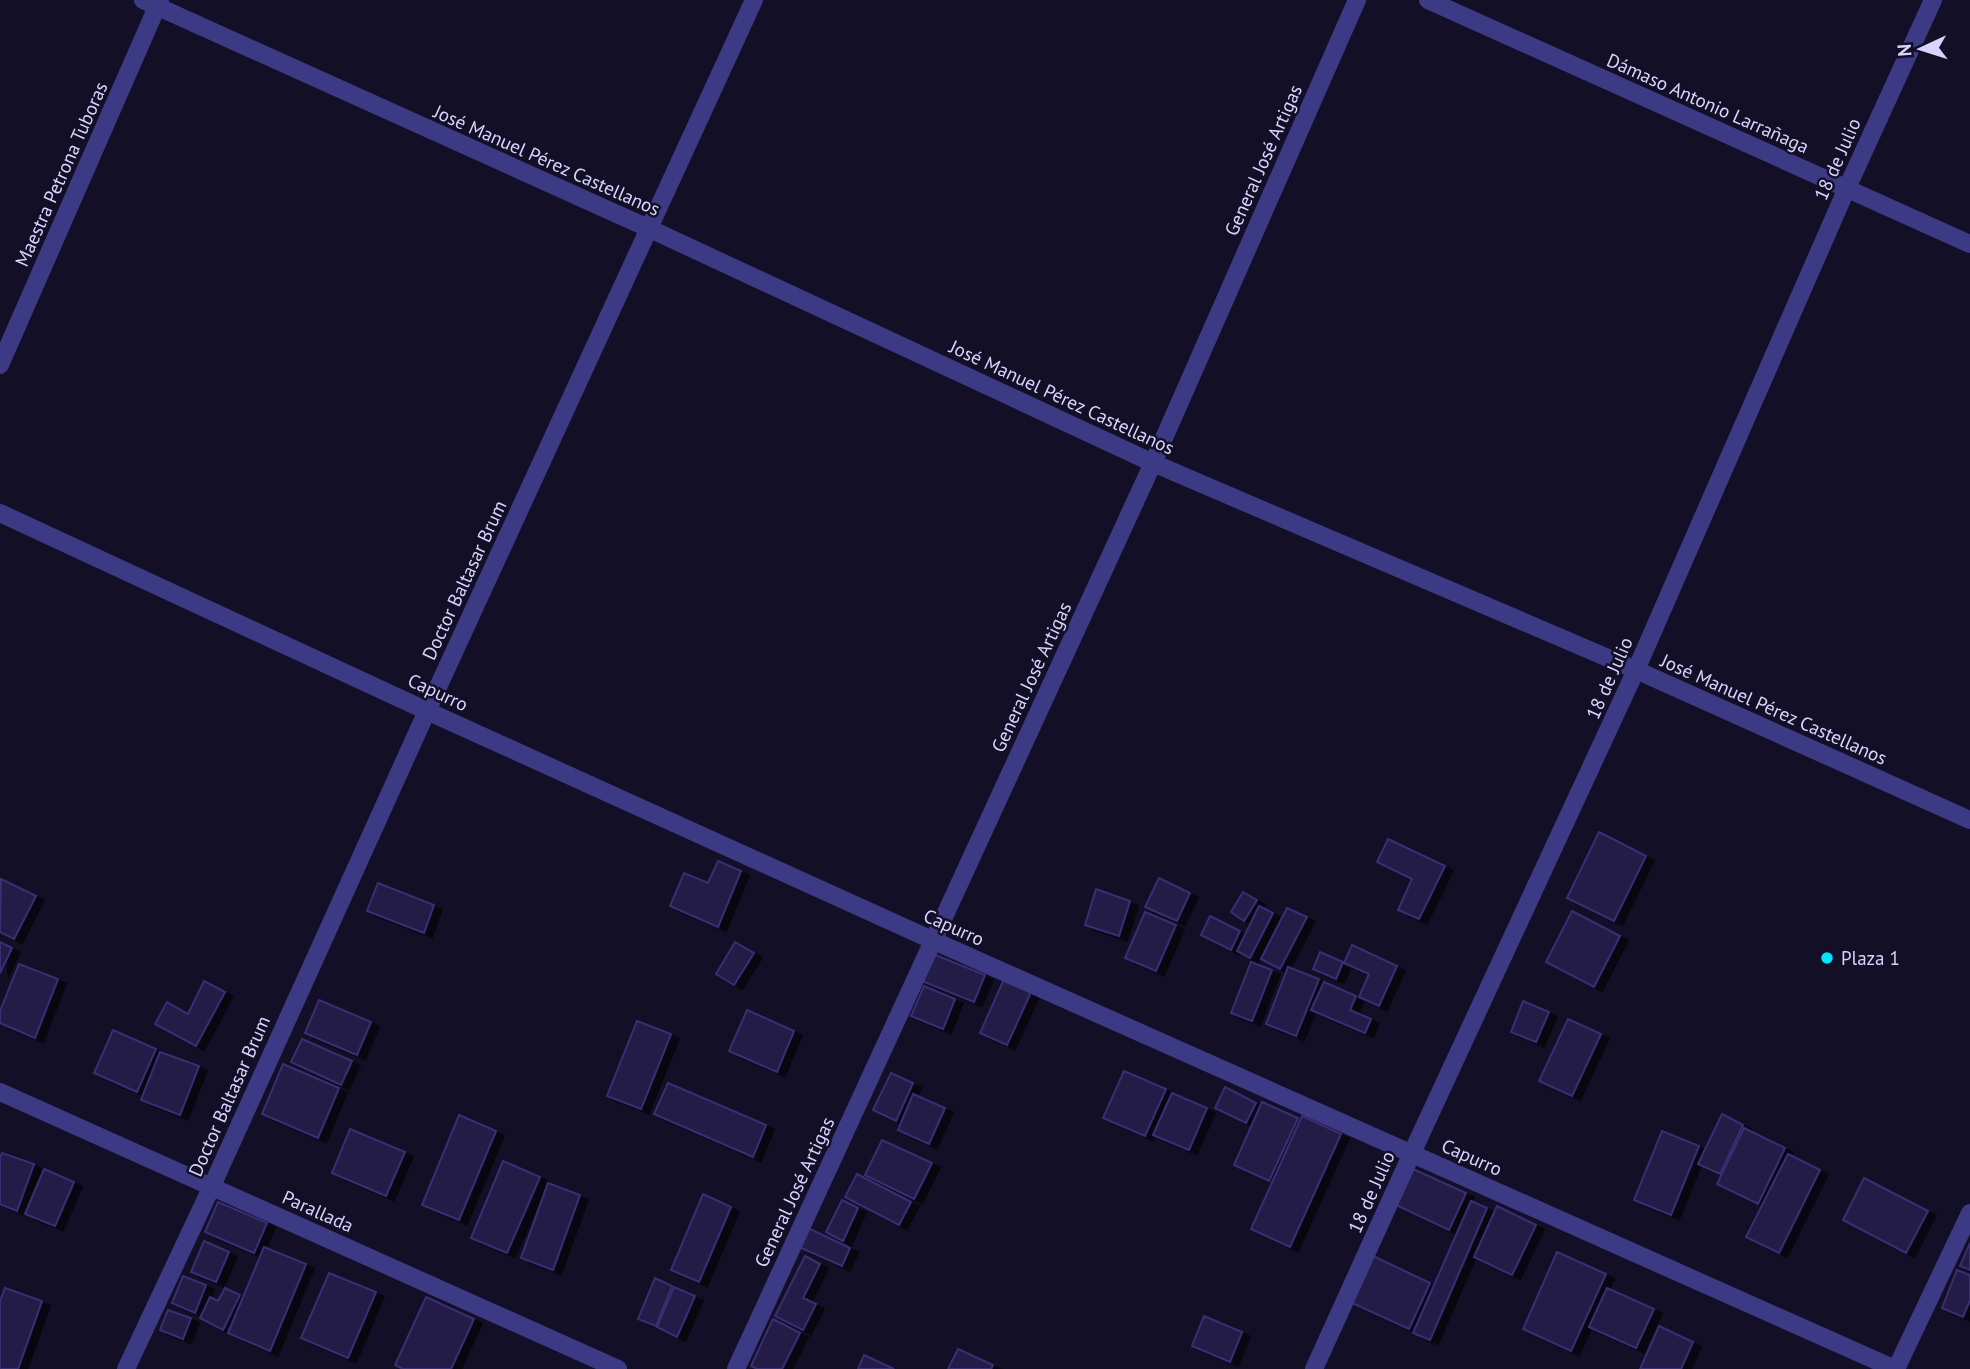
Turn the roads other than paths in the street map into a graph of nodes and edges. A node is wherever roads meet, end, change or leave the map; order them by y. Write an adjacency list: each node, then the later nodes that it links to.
1 (754, 0): 7 (street, Doctor Baltasar Brum)
2 (1357, 0): 10 (street, General José Artigas)
3 (1428, 0): 6 (street, Dámaso Antonio Larrañaga)
4 (1933, 0): 6 (street, 18 de Julio)
5 (153, 2): 7 (street, José Manuel Pérez Castellanos); 9 (street, Maestra Petrona Tuboras)
6 (1847, 188): 8 (street, Dámaso Antonio Larrañaga); 12 (street, 18 de Julio)
7 (648, 228): 10 (street, José Manuel Pérez Castellanos); 13 (street, Doctor Baltasar Brum)
8 (1970, 244)
9 (0, 365)
10 (1153, 463): 12 (street, José Manuel Pérez Castellanos); 15 (street, General José Artigas)
11 (0, 513): 13 (street, Capurro)
12 (1636, 670): 14 (street, José Manuel Pérez Castellanos); 17 (street, 18 de Julio)
13 (427, 710): 15 (street, Capurro); 18 (street, Doctor Baltasar Brum)
14 (1970, 820)
15 (932, 940): 17 (street, Capurro); 22 (street, General José Artigas)
16 (0, 1092): 18 (street, Parallada)
17 (1412, 1153): 23 (street, 18 de Julio); 24 (street, Capurro)
18 (212, 1186): 20 (street, Doctor Baltasar Brum); 21 (street, Parallada)
19 (1970, 1213): 24 (street)
20 (126, 1369)
21 (618, 1369)
22 (736, 1369)
23 (1314, 1369)
24 (1896, 1369)

